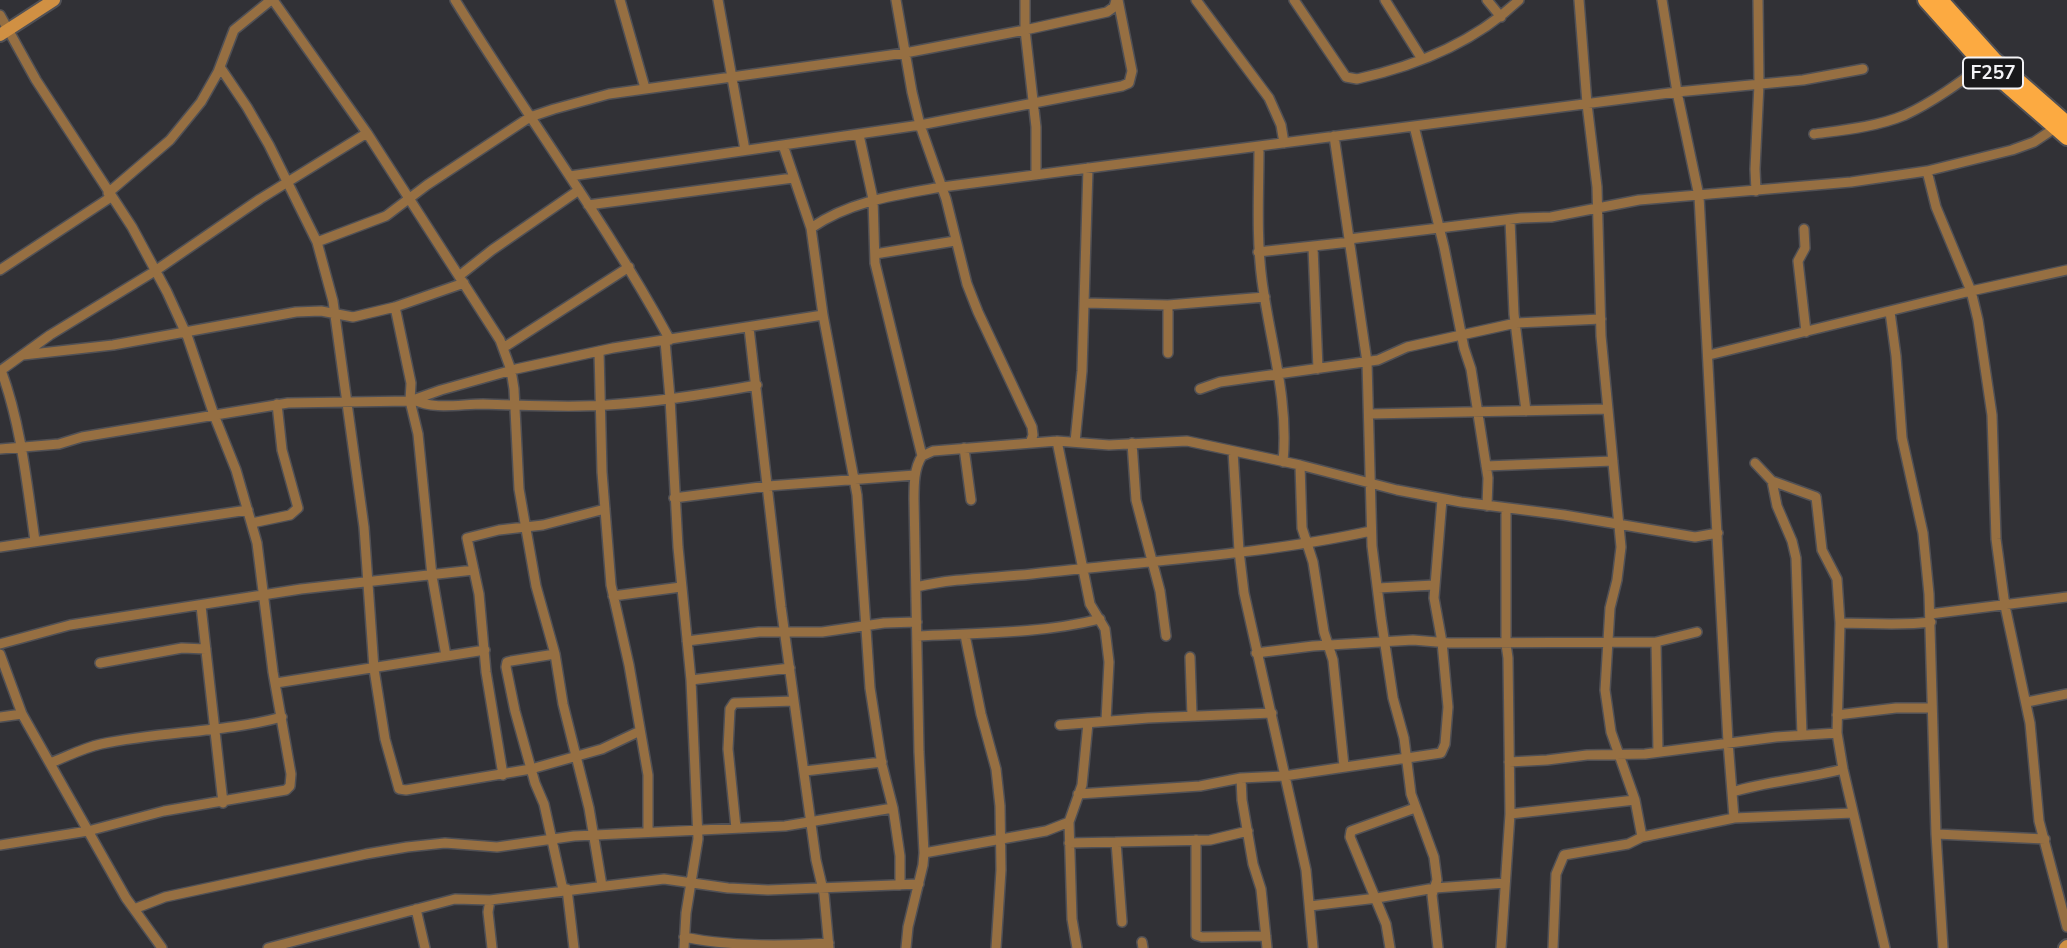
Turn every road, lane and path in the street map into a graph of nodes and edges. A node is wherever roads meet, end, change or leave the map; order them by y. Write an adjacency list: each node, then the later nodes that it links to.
1 (54, 0): 22 (street)
2 (272, 0): 26 (street); 38 (street)
3 (454, 0): 34 (street)
4 (621, 0): 30 (street)
5 (718, 0): 28 (street)
6 (896, 0): 23 (street)
7 (1025, 0): 21 (street)
8 (1117, 0): 21 (street); 32 (street)
9 (1196, 0): 43 (street)
10 (1294, 0): 24 (street)
11 (1385, 0): 24 (street)
12 (1487, 0): 20 (street)
13 (1519, 0): 20 (street)
14 (1579, 0): 33 (street)
15 (1662, 0): 31 (street)
16 (1758, 0): 29 (street)
17 (1925, 0): 25 (main road, F257)
18 (1941, 0): 37 (main road, F257)
19 (0, 15): 22 (street)
20 (1501, 17): 24 (street)
21 (1026, 30): 23 (street); 32 (street)
22 (3, 33): 56 (street)
23 (905, 53): 28 (street); 35 (street)
24 (1422, 59)
25 (1983, 65): 37 (main road, F257); 39 (street)
26 (219, 67): 52 (street); 56 (street)
27 (1863, 69): 29 (street)
28 (733, 77): 30 (street); 46 (street)
29 (1759, 85): 31 (street); 55 (street)
30 (645, 88): 34 (street)
31 (1677, 92): 33 (street); 57 (street)
32 (1034, 103): 35 (street); 49 (street)
33 (1587, 104): 36 (street); 61 (street)
34 (530, 117): 50 (street); 58 (street)
35 (920, 125): 40 (street); 53 (street)
36 (1414, 126): 41 (street); 64 (street)
37 (2061, 126): 42 (main road, F257); 48 (street)
38 (367, 133): 52 (street); 58 (street)
39 (1814, 134)
40 (859, 135): 44 (street); 59 (street)
41 (1334, 136): 43 (street); 67 (street)
42 (2067, 138)
43 (1284, 143): 45 (street)
44 (783, 145): 46 (street); 51 (street)
45 (1259, 146): 47 (street); 70 (street)
46 (746, 150): 50 (street)
47 (1088, 168): 49 (street); 79 (street)
48 (1927, 171): 55 (street); 77 (street)
49 (1036, 175): 53 (street)
50 (570, 176): 54 (street)
51 (793, 178): 60 (street); 63 (street)
52 (288, 183): 68 (street); 75 (street)
53 (942, 187): 59 (street); 66 (street)
54 (579, 190): 60 (street); 76 (street)
55 (1756, 191): 57 (street)
56 (109, 195): 73 (street); 75 (street)
57 (1699, 196): 61 (street); 96 (street)
58 (410, 198): 68 (street); 76 (street)
59 (873, 200): 63 (street); 71 (street)
60 (588, 205): 72 (street)
61 (1598, 209): 62 (street); 85 (street)
62 (1510, 220): 64 (street); 86 (street)
63 (811, 228): 84 (street)
64 (1440, 229): 67 (street); 90 (street)
65 (1804, 229): 89 (street)
66 (955, 241): 71 (street); 117 (street)
67 (1349, 241): 69 (street); 97 (street)
68 (317, 242): 83 (street)
69 (1312, 247): 70 (street); 98 (street)
70 (1258, 252): 78 (street)
71 (875, 254): 123 (street)
72 (629, 267): 91 (street); 92 (street)
73 (0, 270)
74 (2067, 270): 77 (street)
75 (155, 271): 88 (street); 95 (street)
76 (462, 280): 81 (street); 92 (street)
77 (1971, 291): 82 (street); 163 (street)
78 (1265, 297): 80 (street); 101 (street)
79 (1085, 303): 80 (street); 116 (street)
80 (1168, 305): 94 (street)
81 (395, 307): 83 (street); 105 (street)
82 (1889, 312): 89 (street); 164 (street)
83 (334, 314): 88 (street); 106 (street)
84 (822, 315): 87 (street); 130 (street)
85 (1601, 319): 86 (street); 110 (street)
86 (1516, 323): 90 (street); 111 (street)
87 (749, 328): 91 (street); 102 (street)
88 (185, 331): 95 (street); 114 (street)
89 (1806, 332): 96 (street)
90 (1463, 335): 97 (street); 112 (street)
91 (668, 340): 93 (street); 104 (street)
92 (503, 348): 99 (street)
93 (599, 351): 99 (street); 108 (street)
94 (1168, 353)
95 (23, 355): 100 (street)
96 (1709, 355): 145 (street)
97 (1367, 362): 98 (street); 113 (street)
98 (1318, 369): 101 (street)
99 (511, 370): 105 (street); 109 (street)
100 (1, 371): 119 (street)
101 (1278, 373): 103 (street); 125 (street)
102 (757, 384): 104 (street); 133 (street)
103 (1200, 389)
104 (670, 398): 108 (street); 134 (street)
105 (412, 401): 106 (street); 109 (street); 153 (street)
106 (348, 403): 107 (street); 154 (street)
107 (277, 404): 114 (street); 141 (street)
108 (601, 405): 109 (street); 139 (street)
109 (516, 407): 143 (street)
110 (1608, 409): 111 (street); 124 (street)
111 (1526, 411): 112 (street)
112 (1477, 412): 113 (street); 128 (street)
113 (1369, 414): 132 (street)
114 (214, 415): 119 (street); 140 (street)
115 (1057, 441): 116 (street); 117 (street); 151 (street)
116 (1075, 442): 118 (street)
117 (1030, 443): 120 (street)
118 (1132, 443): 122 (street); 150 (street)
119 (19, 447): 121 (street); 146 (street)
120 (964, 448): 123 (street); 136 (street)
121 (0, 449)
122 (1234, 451): 125 (street); 149 (street)
123 (922, 456): 129 (street)
124 (1613, 461): 128 (street); 142 (street)
125 (1283, 462): 127 (street)
126 (1755, 463): 131 (street)
127 (1300, 465): 132 (street); 147 (street)
128 (1486, 466): 137 (street)
129 (915, 475): 130 (street); 157 (street)
130 (855, 481): 133 (street); 168 (street)
131 (1772, 481): 167 (street); 210 (street)
132 (1372, 484): 135 (street); 144 (street)
133 (768, 485): 134 (street); 169 (street)
134 (674, 498): 156 (street)
135 (1442, 499): 137 (street); 155 (street)
136 (971, 500)
137 (1487, 506): 138 (street)
138 (1506, 508): 142 (street); 180 (street)
139 (605, 509): 143 (street); 160 (street)
140 (248, 510): 141 (street); 146 (street)
141 (252, 523): 159 (street)
142 (1619, 524): 145 (street); 177 (street)
143 (527, 527): 152 (street); 186 (street)
144 (1371, 531): 147 (street); 158 (street)
145 (1718, 533): 211 (street)
146 (35, 541): 148 (street)
147 (1309, 544): 149 (street); 181 (street)
148 (0, 547)
149 (1239, 551): 150 (street); 185 (street)
150 (1153, 563): 151 (street); 173 (street)
151 (1082, 568): 157 (street); 165 (street)
152 (474, 570): 153 (street); 183 (street)
153 (432, 576): 154 (street); 187 (street)
154 (366, 581): 159 (street); 191 (street)
155 (1434, 584): 158 (street); 176 (street)
156 (681, 587): 160 (street); 174 (street)
157 (916, 587): 166 (street)
158 (1378, 587): 175 (street)
159 (264, 596): 162 (street); 193 (street)
160 (613, 596): 208 (street)
161 (2067, 597): 163 (street)
162 (201, 606): 179 (street); 182 (street)
163 (2005, 606): 164 (street); 196 (street)
164 (1931, 618): 167 (street); 197 (street)
165 (1100, 619): 171 (street); 204 (street)
166 (917, 622): 168 (street); 172 (street)
167 (1840, 623): 201 (street)
168 (867, 626): 169 (street); 216 (street)
169 (785, 631): 174 (street); 190 (street)
170 (1697, 632): 178 (street)
171 (965, 635): 172 (street); 247 (street)
172 (917, 636): 252 (street)
173 (1166, 636)
174 (687, 641): 192 (street)
175 (1385, 641): 176 (street); 181 (street); 215 (street)
176 (1442, 642): 180 (street); 215 (street)
177 (1607, 642): 178 (street); 180 (street); 213 (street)
178 (1656, 642): 212 (street)
179 (0, 644)
180 (1506, 644): 217 (street)
181 (1330, 645): 185 (street); 219 (street)
182 (206, 649): 189 (street); 207 (street)
183 (485, 650): 187 (street); 223 (street)
184 (0, 653): 199 (street)
185 (1256, 653): 198 (street)
186 (555, 654): 214 (street); 220 (street)
187 (446, 656): 191 (street)
188 (1190, 657): 202 (street)
189 (100, 663)
190 (790, 668): 192 (street); 195 (street)
191 (374, 669): 193 (street); 223 (street)
192 (691, 680): 237 (street)
193 (275, 683): 203 (street)
194 (2067, 694): 196 (street)
195 (794, 701): 222 (street); 238 (street)
196 (2027, 702): 246 (street)
197 (1931, 708): 201 (street); 242 (street)
198 (1272, 713): 202 (street); 224 (street)
199 (22, 714): 200 (street); 218 (street)
200 (2, 715)
201 (1837, 715): 209 (street)
202 (1192, 716): 204 (street)
203 (282, 717): 207 (street); 229 (street)
204 (1106, 722): 205 (street)
205 (1088, 723): 206 (street); 227 (street)
206 (1060, 725)
207 (214, 728): 218 (street); 229 (street)
208 (640, 732): 214 (street); 241 (street)
209 (1837, 733): 210 (street); 221 (street)
210 (1802, 735): 211 (street)
211 (1728, 742): 212 (street); 226 (street)
212 (1658, 752): 213 (street)
213 (1619, 754): 217 (street); 228 (street)
214 (578, 756): 220 (street); 243 (street)
215 (1405, 760): 219 (street); 231 (street)
216 (882, 762): 222 (street); 230 (street)
217 (1509, 762): 233 (street)
218 (50, 763): 239 (street)
219 (1344, 766): 224 (street)
220 (531, 769): 223 (street); 245 (street)
221 (1843, 769): 226 (street); 232 (street)
222 (804, 771): 235 (street)
223 (503, 775)
224 (1284, 776): 225 (street); 263 (street)
225 (1241, 778): 227 (street); 240 (street)
226 (1732, 792): 234 (street)
227 (1078, 794): 236 (street)
228 (1635, 800): 233 (street); 244 (street)
229 (223, 803): 239 (street)
230 (893, 808): 235 (street); 256 (street)
231 (1415, 808): 259 (street); 261 (street)
232 (1853, 813): 234 (street); 287 (street)
233 (1510, 814): 254 (street)
234 (1734, 818): 244 (street)
235 (811, 822): 238 (street); 258 (street)
236 (1069, 822): 247 (street); 250 (street)
237 (697, 828): 238 (street); 241 (street); 253 (street)
238 (736, 828)
239 (88, 831): 251 (street); 264 (street)
240 (1248, 831): 248 (street); 268 (street)
241 (648, 832): 243 (street)
242 (1936, 834): 246 (street); 288 (street)
243 (595, 835): 245 (street); 257 (street)
244 (1642, 837): 286 (street)
245 (551, 838): 260 (street); 264 (street)
246 (2045, 839): 267 (street)
247 (999, 840): 252 (street); 279 (street)
248 (1196, 840): 249 (street); 268 (street)
249 (1116, 842): 250 (street); 266 (street)
250 (1069, 843): 280 (street)
251 (0, 845)
252 (924, 853): 255 (street)
253 (690, 882): 257 (street); 258 (street); 269 (street)
254 (1505, 883): 259 (street); 285 (street)
255 (919, 884): 256 (street); 278 (street)
256 (900, 885): 258 (street)
257 (602, 886): 260 (street)
258 (822, 888): 271 (street)
259 (1435, 888): 261 (street); 284 (street)
260 (565, 890): 262 (street); 276 (street)
261 (1377, 898): 263 (street); 283 (street)
262 (490, 900): 265 (street); 272 (street)
263 (1310, 906): 282 (street)
264 (134, 909): 273 (street)
265 (416, 909): 274 (street); 275 (street)
266 (1122, 922)
267 (2067, 927)
268 (1266, 936): 281 (street)
269 (684, 937): 270 (street); 277 (street)
270 (749, 946): 271 (street)
271 (829, 946)
272 (489, 947)
273 (162, 948)
274 (268, 948)
275 (425, 948)
276 (574, 948)
277 (684, 948)
278 (906, 948)
279 (996, 948)
280 (1077, 948)
281 (1267, 948)
282 (1313, 948)
283 (1390, 948)
284 (1438, 948)
285 (1501, 948)
286 (1553, 948)
287 (1885, 948)
288 (1943, 948)

